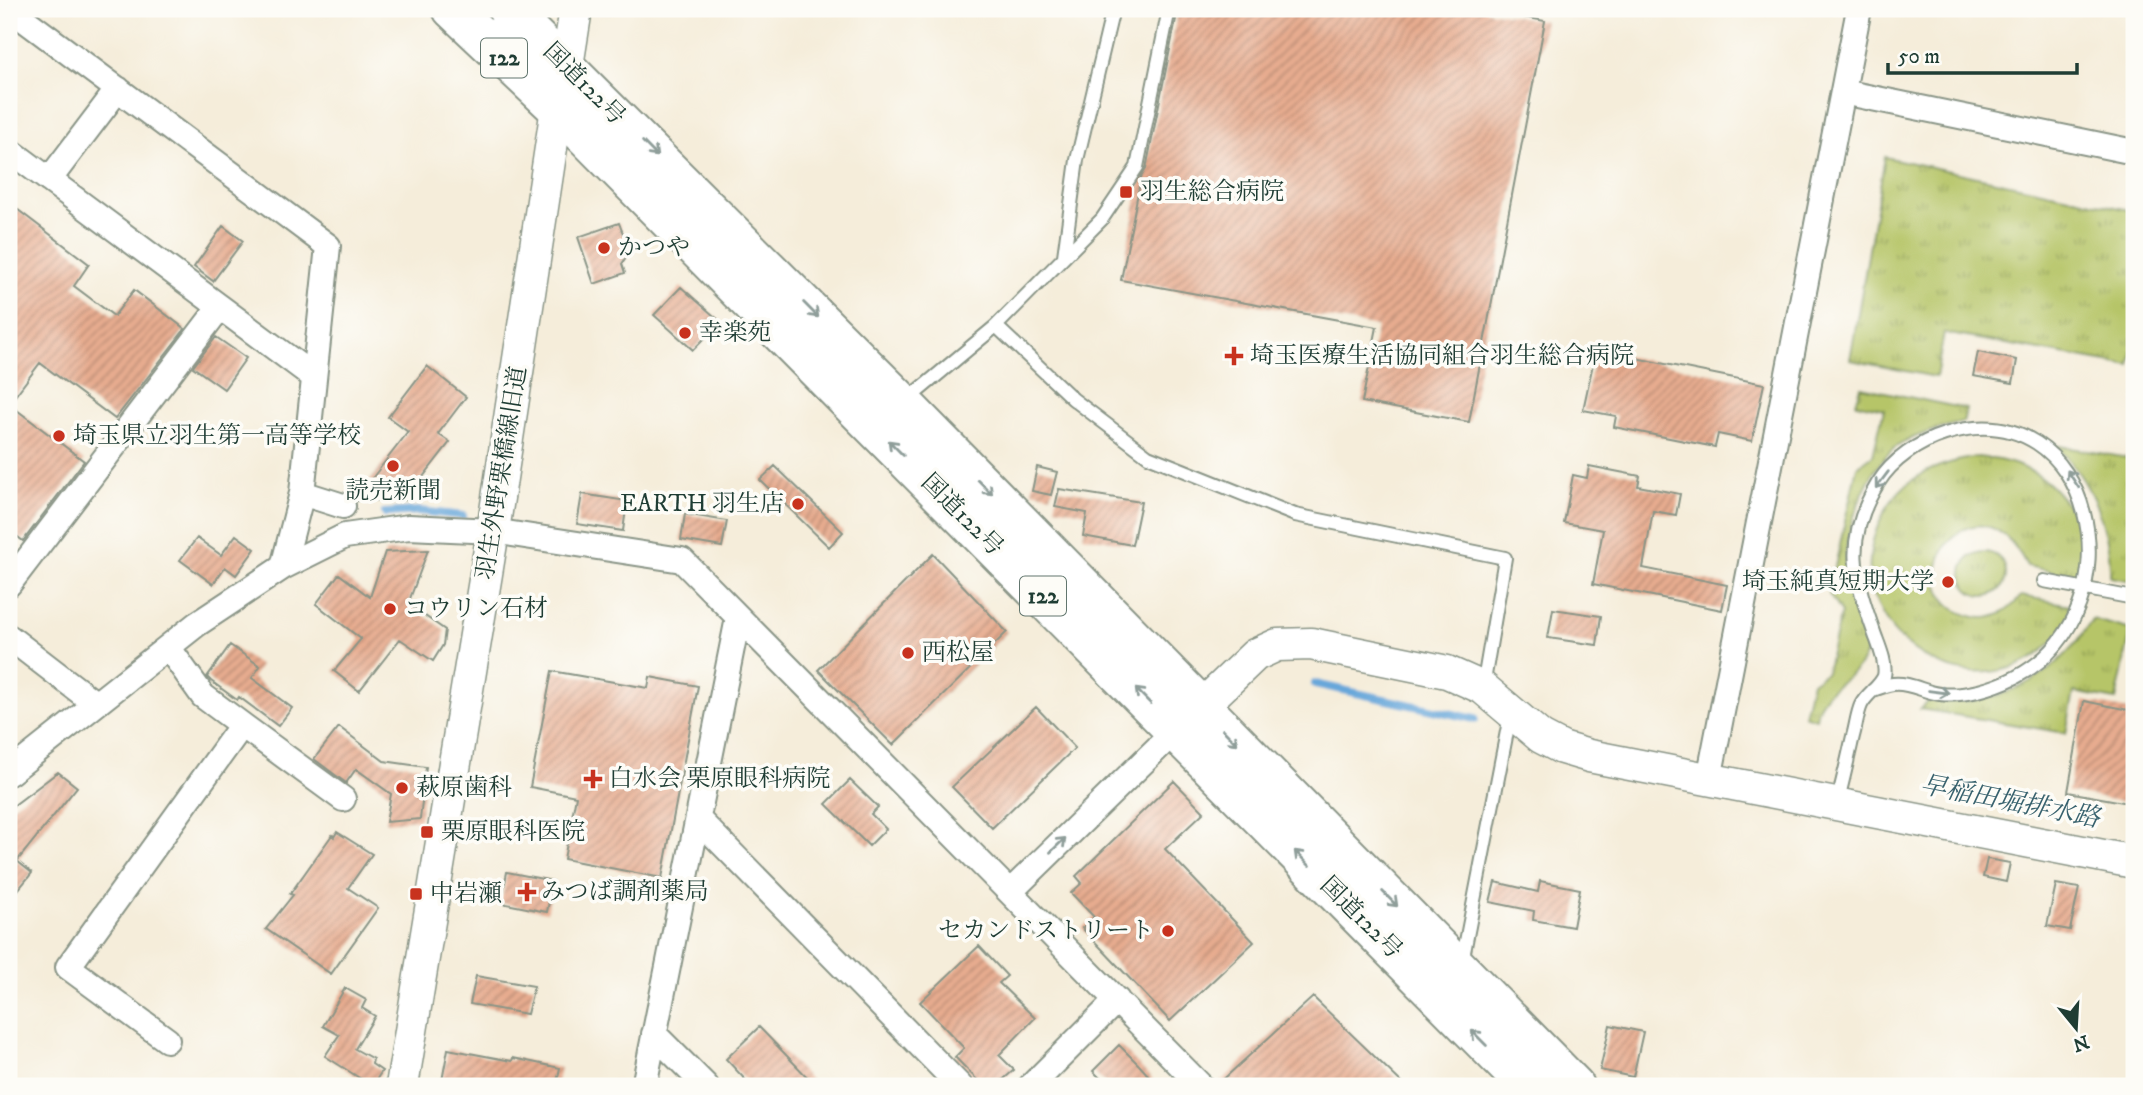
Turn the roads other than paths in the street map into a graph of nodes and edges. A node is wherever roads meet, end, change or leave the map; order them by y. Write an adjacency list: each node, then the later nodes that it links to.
1 (9, 9): 9 (street)
2 (452, 9): 11 (highway, 国道122号 / 122)
3 (507, 9): 8 (highway, 国道122号 / 122)
4 (576, 9): 8 (street, 羽生外野栗橋線旧道)
5 (1112, 9): 15 (lane)
6 (1169, 9): 15 (lane)
7 (1858, 9): 10 (street)
8 (567, 66): 11 (street, 羽生外野栗橋線旧道); 19 (highway, 国道122号 / 122, one-way to 19)
9 (118, 89): 14 (street); 18 (street)
10 (1843, 92): 13 (street); 38 (street)
11 (557, 108): 22 (street, 羽生外野栗橋線旧道); 35 (highway, 国道122号 / 122, one-way to 11)
12 (9, 149): 14 (street)
13 (2134, 152)
14 (49, 180): 16 (street)
15 (1064, 256): 17 (lane)
16 (220, 307): 18 (street); 25 (street)
17 (996, 327): 19 (lane); 31 (lane)
18 (314, 377): 20 (street)
19 (903, 403): 35 (highway, 国道122号 / 122, one-way to 35)
20 (302, 493): 21 (street); 23 (street)
21 (343, 506)
22 (493, 531): 23 (street); 28 (street); 48 (street, 羽生外野栗橋線旧道)
23 (283, 567): 30 (street)
24 (2044, 581): 26 (lane)
25 (9, 584)
26 (2090, 591): 27 (lane); 32 (lane, one-way to 26); 32 (lane, one-way to 32)
27 (2134, 598)
28 (738, 618): 41 (street); 43 (street)
29 (9, 637): 33 (street)
30 (167, 647): 33 (street); 36 (street)
31 (1483, 688): 34 (street); 35 (street)
32 (1873, 690): 40 (lane)
33 (96, 704): 37 (street)
34 (1511, 712): 38 (street); 44 (lane)
35 (1188, 718): 43 (street, one-way to 35); 44 (highway, 国道122号 / 122, one-way to 44); 54 (highway, 国道122号 / 122, one-way to 35)
36 (242, 725): 39 (street); 47 (street)
37 (9, 773)
38 (1709, 779): 40 (street)
39 (343, 799)
40 (1837, 804): 42 (street)
41 (698, 818): 46 (street); 51 (street)
42 (2134, 862)
43 (1010, 892): 45 (street)
44 (1460, 970): 55 (highway, 国道122号 / 122)
45 (1117, 1000): 52 (street); 53 (street)
46 (654, 1034): 49 (street); 50 (street)
47 (167, 1040)
48 (402, 1086)
49 (644, 1086)
50 (706, 1086)
51 (960, 1086)
52 (1031, 1086)
53 (1201, 1086)
54 (1527, 1086)
55 (1575, 1086)

